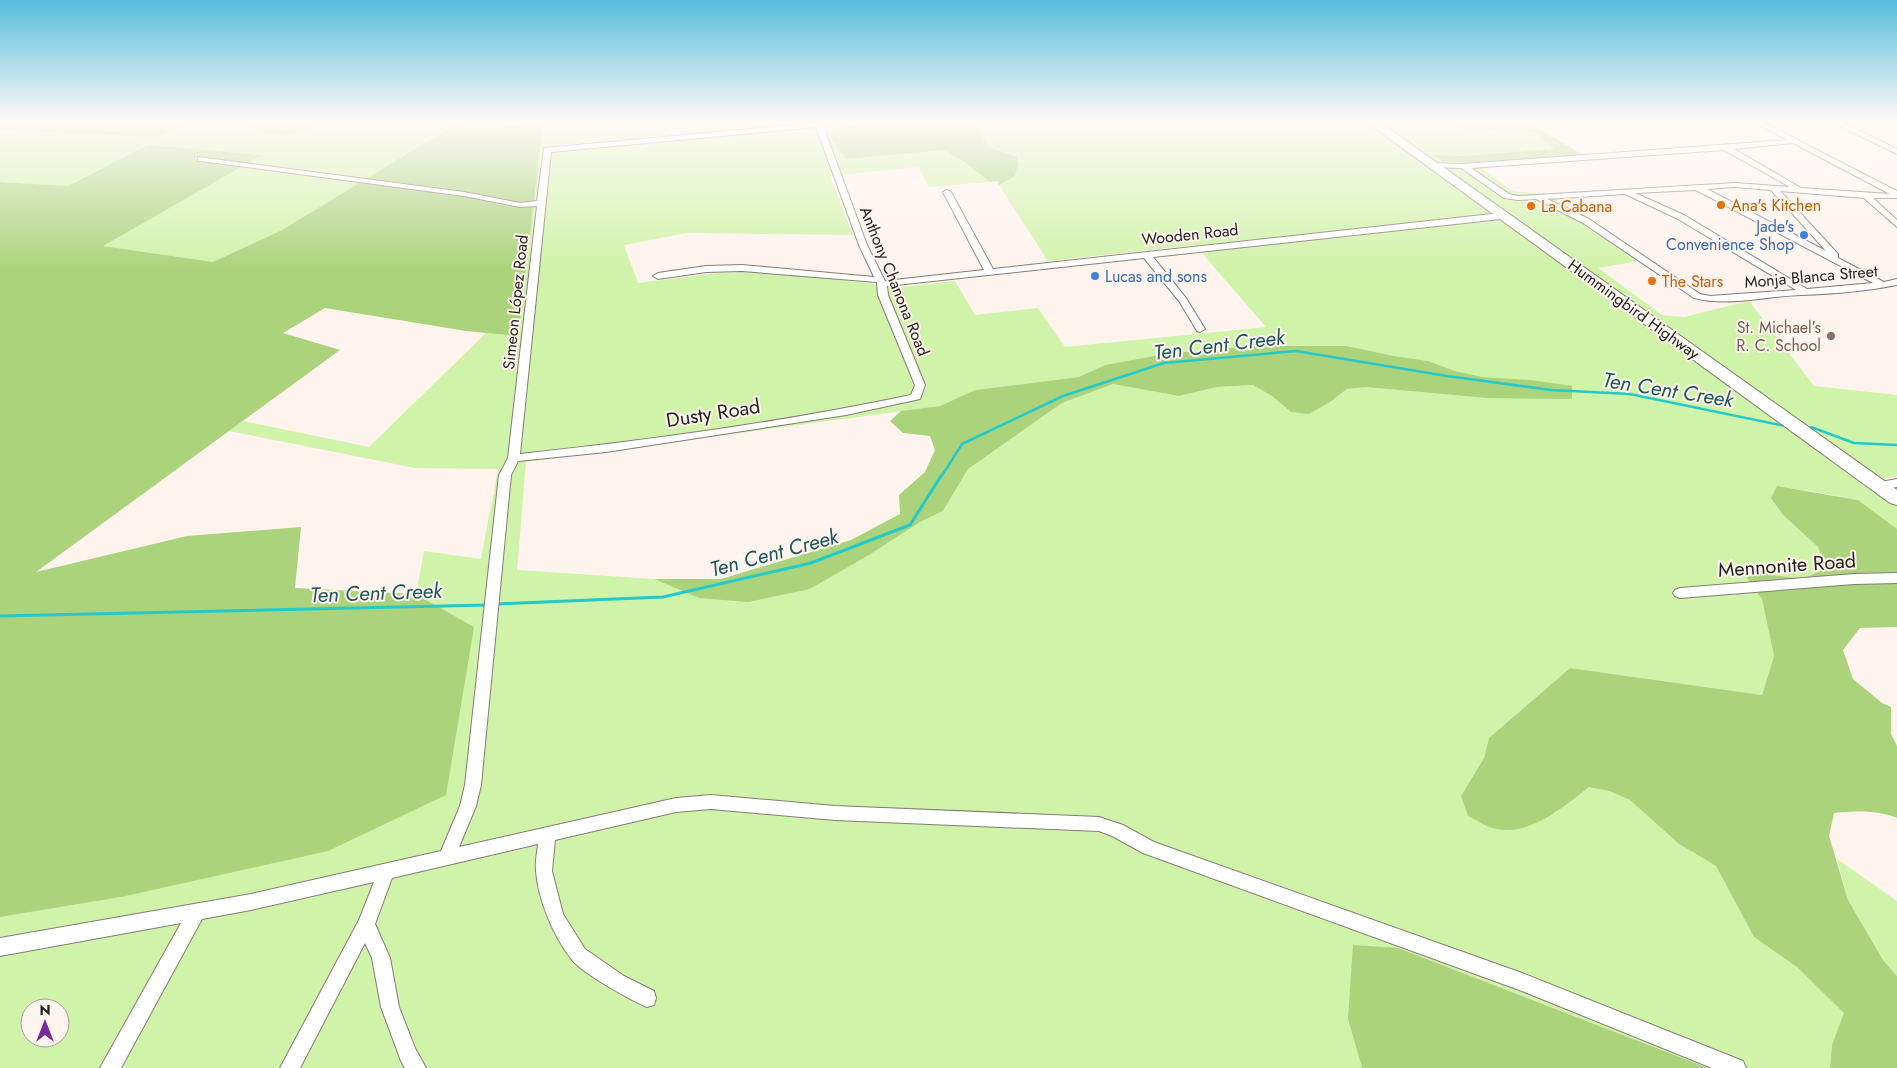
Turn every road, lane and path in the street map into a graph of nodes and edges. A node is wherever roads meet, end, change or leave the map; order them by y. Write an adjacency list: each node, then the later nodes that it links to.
1 (282, 170): 16 (street)
2 (545, 170): 16 (street, Simeon López Road)
3 (836, 170): 23 (street, Anthony Chanona Road)
4 (1438, 170): 17 (main road, Hummingbird Highway)
5 (1469, 170): 15 (street)
6 (1766, 170): 10 (street)
7 (1849, 170): 13 (street)
8 (1699, 187): 9 (street); 11 (street); 20 (street)
9 (1773, 188): 10 (street); 20 (street)
10 (1802, 190): 14 (street)
11 (1625, 191): 15 (street); 26 (street)
12 (947, 192): 21 (street)
13 (1897, 195): 14 (street)
14 (1866, 196): 18 (street)
15 (1539, 198): 26 (street, Monja Blanca Street)
16 (541, 203): 29 (street, Simeon López Road)
17 (1501, 216): 19 (street, Wooden Road); 31 (main road, Hummingbird Highway)
18 (1897, 224)
19 (1146, 254): 21 (street, Wooden Road); 27 (street)
20 (1843, 264): 25 (street)
21 (990, 272): 23 (street, Wooden Road)
22 (658, 276): 23 (street, Wooden Road)
23 (881, 282): 28 (street, Anthony Chanona Road)
24 (1897, 282): 25 (street, Monja Blanca Street)
25 (1882, 285): 26 (street, Monja Blanca Street)
26 (1807, 293)
27 (1200, 329)
28 (916, 397): 29 (street, Dusty Road)
29 (514, 458): 36 (street, Simeon López Road)
30 (1897, 483): 31 (street)
31 (1880, 486): 32 (main road, Hummingbird Highway)
32 (1897, 499)
33 (1897, 578): 34 (street, Mennonite Road)
34 (1680, 593)
35 (547, 835): 36 (street); 41 (street); 45 (street)
36 (446, 858): 37 (street)
37 (386, 872): 38 (street); 39 (street)
38 (197, 911): 40 (street); 42 (street)
39 (366, 924): 43 (street); 44 (street)
40 (0, 947)
41 (647, 998)
42 (110, 1068)
43 (290, 1068)
44 (416, 1068)
45 (1736, 1068)

